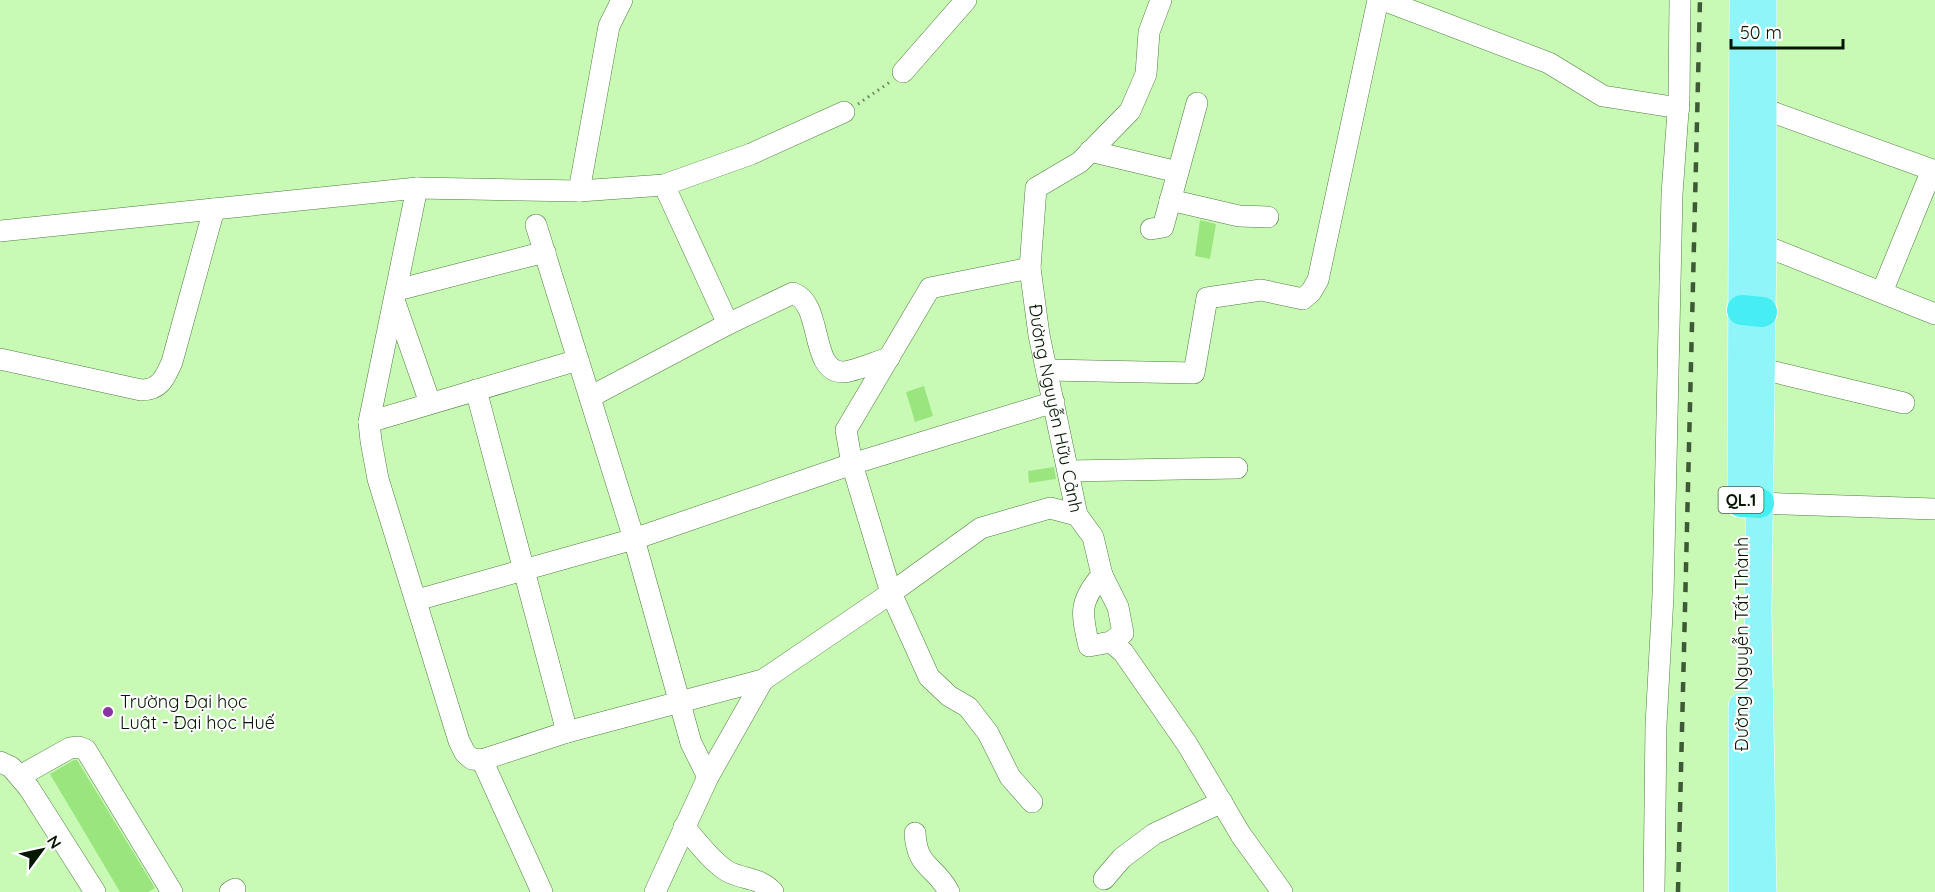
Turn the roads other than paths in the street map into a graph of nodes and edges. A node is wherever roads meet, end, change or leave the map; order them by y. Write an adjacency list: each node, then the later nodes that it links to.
1 (622, 0): 18 (street)
2 (966, 0): 8 (street)
3 (1161, 0): 13 (street, Đường Nguyễn Hữu Cảnh)
4 (1381, 0): 10 (street); 37 (street)
5 (1680, 0): 10 (street)
6 (1743, 0): 11 (main road, QL.1)
7 (1763, 0): 11 (main road, QL.1)
8 (903, 72)
9 (1197, 103): 15 (street)
10 (1679, 108): 75 (street)
11 (1754, 109): 14 (street); 25 (main road, Đường Nguyễn Tất Thành / QL.1); 30 (main road, Đường Nguyễn Tất Thành / QL.1)
12 (844, 112): 16 (street)
13 (1090, 151): 15 (street); 27 (street, Đường Nguyễn Hữu Cảnh)
14 (1933, 171): 28 (street)
15 (1179, 172): 19 (street)
16 (664, 185): 18 (street); 32 (street)
17 (417, 188): 18 (street); 20 (street); 29 (street)
18 (579, 191)
19 (1170, 200): 21 (street); 23 (street)
20 (214, 209): 24 (street); 34 (street)
21 (1268, 217)
22 (536, 225): 26 (street)
23 (1151, 229)
24 (0, 231)
25 (1763, 245): 28 (street); 30 (main road, Đường Nguyễn Tất Thành / QL.1)
26 (545, 252): 29 (street); 35 (street)
27 (1030, 268): 33 (street); 37 (street, Đường Nguyễn Hữu Cảnh)
28 (1882, 292): 31 (street)
29 (396, 296): 41 (street); 43 (street)
30 (1752, 311): 36 (main road, Đường Nguyễn Tất Thành / QL.1); 47 (main road, Đường Nguyễn Tất Thành / QL.1)
31 (1935, 314)
32 (728, 324): 33 (street); 39 (street)
33 (889, 358): 44 (street)
34 (0, 359)
35 (578, 360): 38 (street); 39 (street)
36 (1762, 369): 42 (street); 47 (main road, Đường Nguyễn Tất Thành / QL.1)
37 (1047, 370): 40 (street, Đường Nguyễn Hữu Cảnh)
38 (476, 390): 41 (street); 51 (street)
39 (590, 397): 50 (street)
40 (1054, 402): 44 (street); 46 (street, Đường Nguyễn Hữu Cảnh)
41 (430, 403): 43 (street)
42 (1904, 403)
43 (369, 422): 54 (street)
44 (852, 464): 50 (street); 53 (street)
45 (1237, 468): 46 (street)
46 (1068, 471): 49 (street, Đường Nguyễn Hữu Cảnh)
47 (1750, 502): 48 (street); 76 (main road, Đường Nguyễn Tất Thành / QL.1); 77 (main road, Đường Nguyễn Tất Thành / QL.1)
48 (1935, 509)
49 (1077, 515): 52 (street); 53 (street, Đường Nguyễn Hữu Cảnh)
50 (634, 538): 51 (street); 57 (street)
51 (524, 571): 54 (street); 58 (street)
52 (1102, 575): 55 (street); 55 (street)
53 (891, 593): 56 (street, Đường Nguyễn Hữu Cảnh); 63 (street)
54 (417, 600): 59 (street)
55 (1111, 642): 64 (street)
56 (763, 680): 57 (street); 62 (street, Đường Nguyễn Hữu Cảnh)
57 (679, 702): 58 (street); 62 (street)
58 (567, 732): 59 (street)
59 (482, 760): 70 (street)
60 (0, 762): 61 (street)
61 (20, 776): 68 (street); 69 (street)
62 (708, 777): 65 (street, Đường Nguyễn Hữu Cảnh)
63 (1032, 802)
64 (1222, 802): 67 (street); 74 (street)
65 (684, 828): 71 (street, Đường Nguyễn Hữu Cảnh); 72 (street)
66 (915, 833): 73 (street)
67 (1104, 879)
68 (95, 892)
69 (172, 892)
70 (542, 892)
71 (655, 892)
72 (773, 892)
73 (949, 892)
74 (1282, 892)
75 (1654, 892)
76 (1742, 892)
77 (1763, 892)

